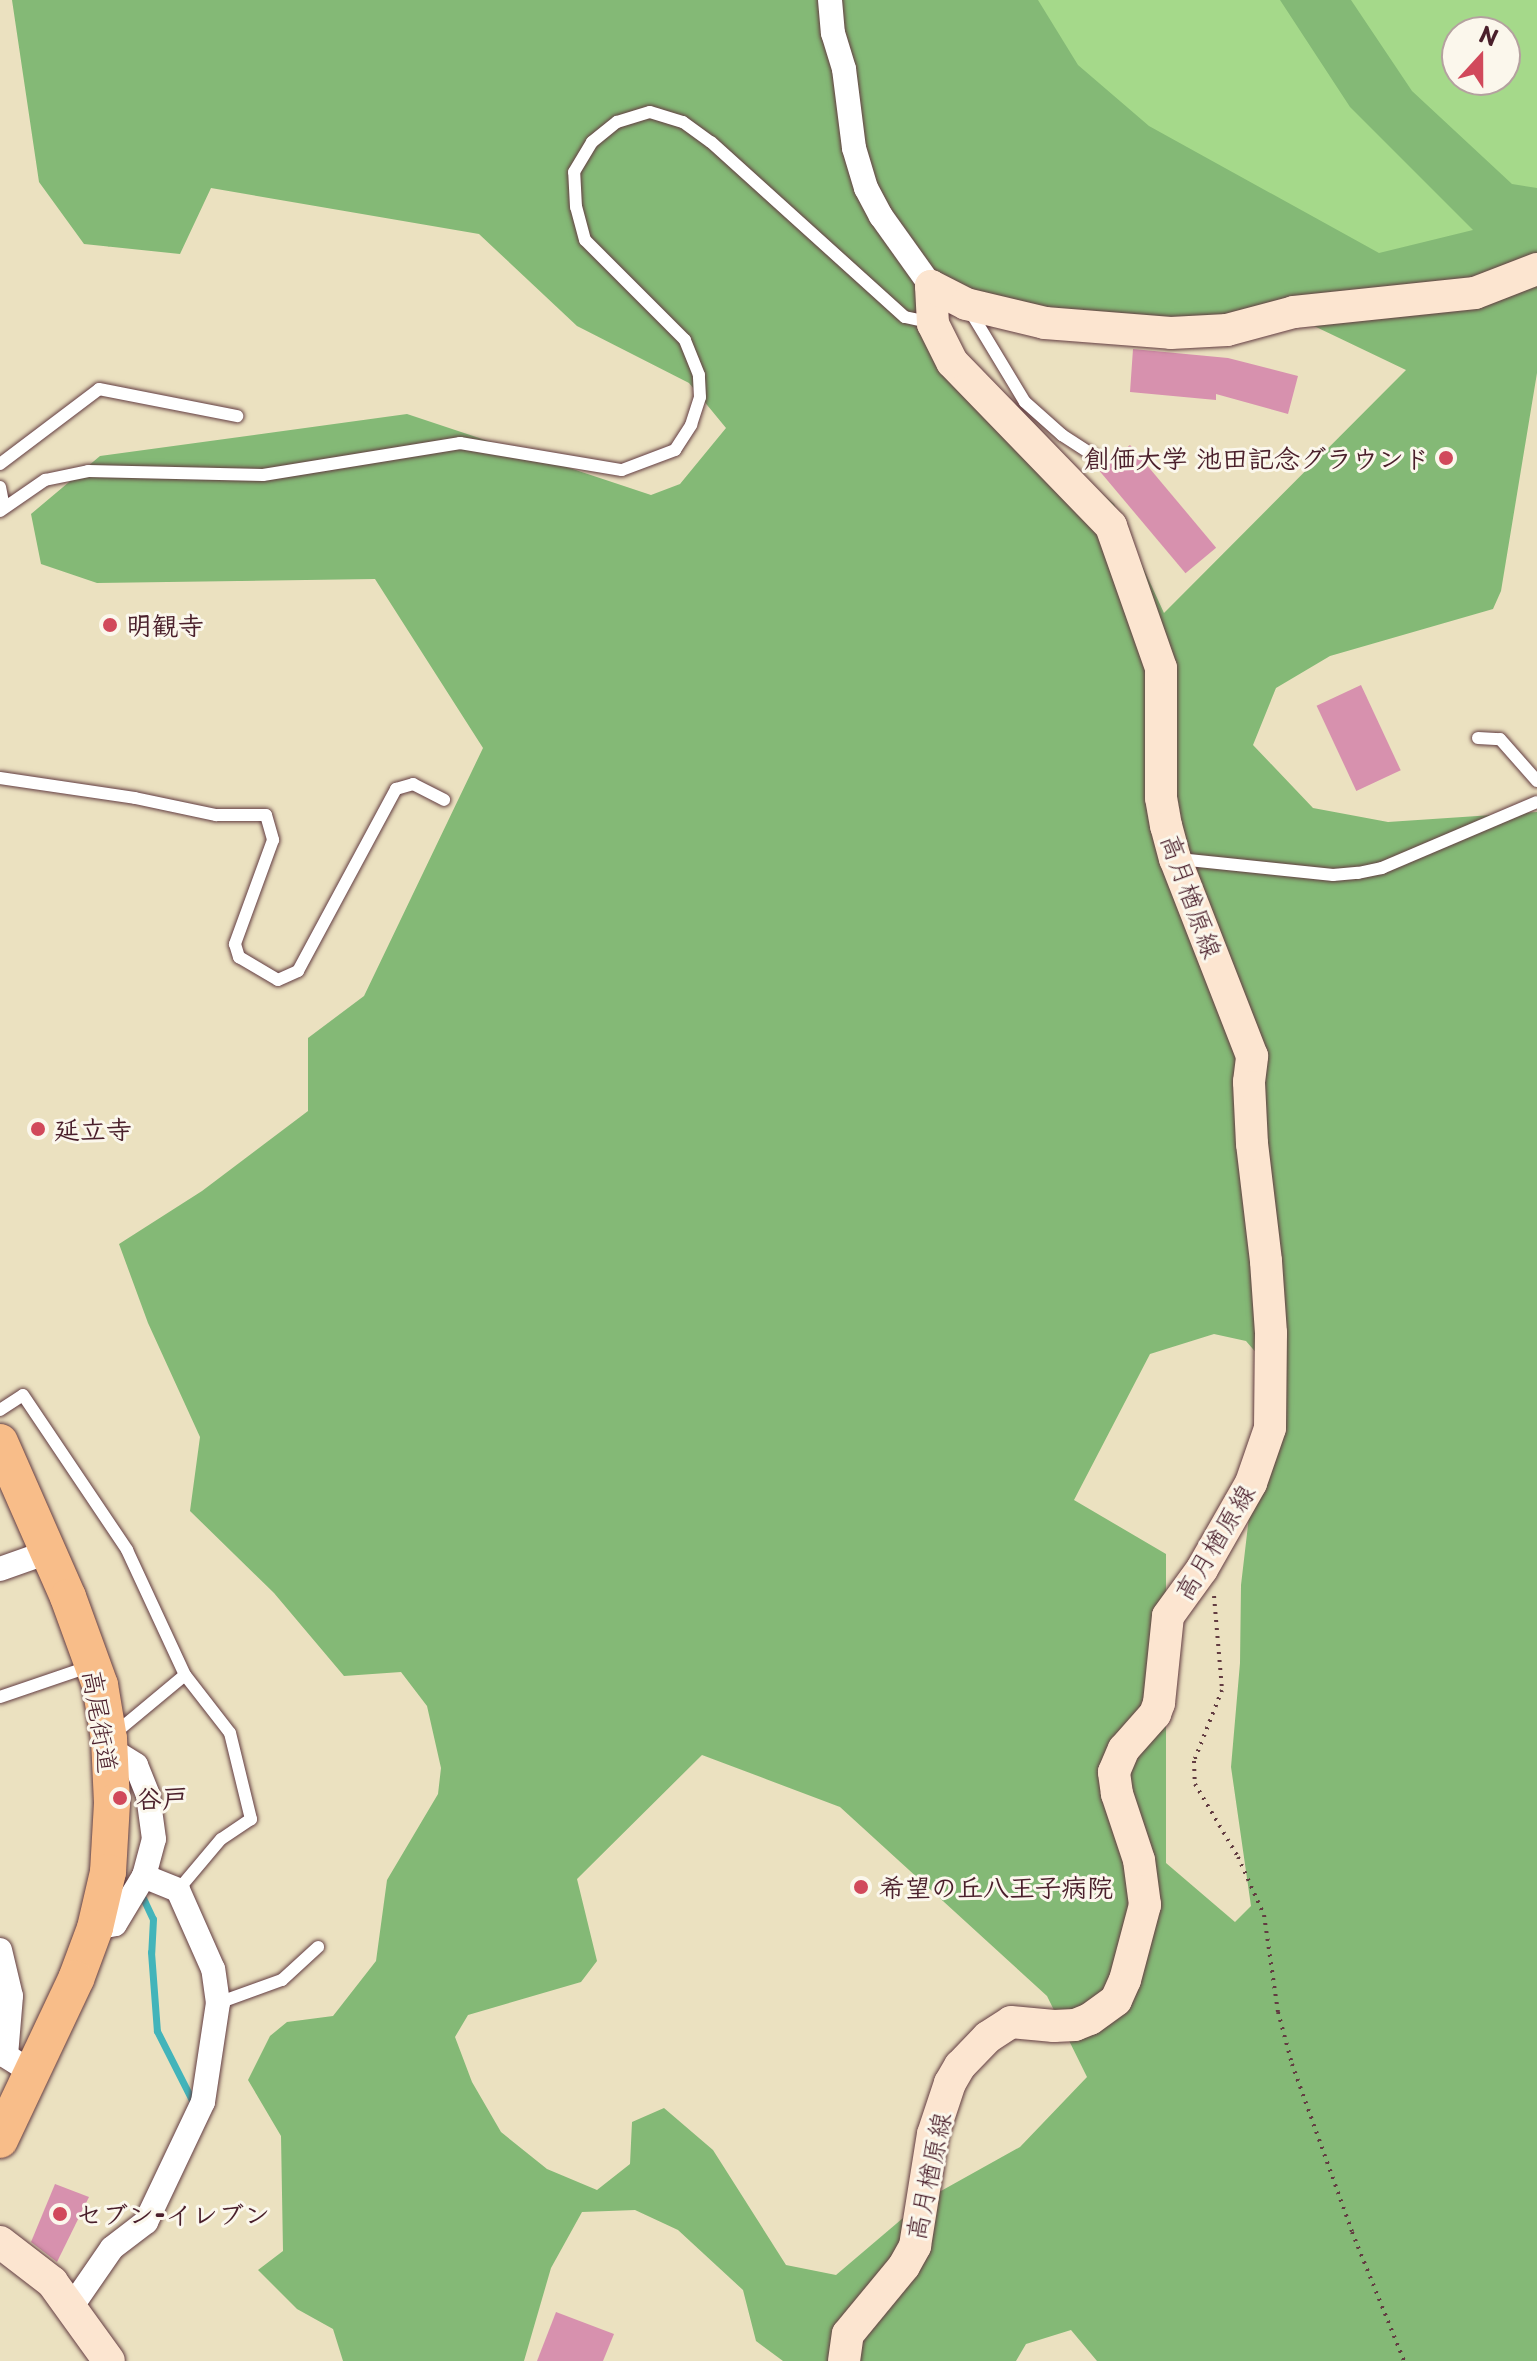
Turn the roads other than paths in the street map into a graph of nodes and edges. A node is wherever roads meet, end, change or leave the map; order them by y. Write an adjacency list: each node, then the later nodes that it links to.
1 (830, 0): 3 (street)
2 (1530, 271): 4 (main road)
3 (931, 286): 4 (main road); 5 (main road)
4 (966, 304): 7 (lane)
5 (933, 324): 10 (lane); 16 (main road, 高月楢原線)
6 (237, 416): 8 (lane)
7 (1096, 457)
8 (0, 464)
9 (0, 487): 10 (lane)
10 (2, 510)
11 (1478, 738): 13 (lane)
12 (0, 778): 14 (lane)
13 (1537, 781)
14 (444, 800)
15 (1537, 802): 16 (lane)
16 (1175, 859): 36 (main road, 高月楢原線)
17 (0, 1410): 22 (lane)
18 (0, 1442): 19 (main road, 高尾街道)
19 (48, 1552): 20 (street); 21 (main road, 高尾街道)
20 (0, 1569)
21 (93, 1665): 23 (lane); 24 (main road, 高尾街道)
22 (185, 1675): 24 (lane); 26 (lane)
23 (0, 1697)
24 (109, 1744): 25 (street); 27 (main road, 高尾街道)
25 (144, 1876): 26 (street); 27 (street)
26 (178, 1890): 30 (street)
27 (95, 1928): 31 (main road, 高尾街道)
28 (318, 1947): 30 (lane)
29 (0, 1950): 31 (street)
30 (218, 2003): 34 (street)
31 (33, 2073): 32 (main road, 高尾街道)
32 (0, 2140)
33 (0, 2242): 34 (main road)
34 (72, 2306): 35 (main road)
35 (109, 2361)
36 (844, 2361)

